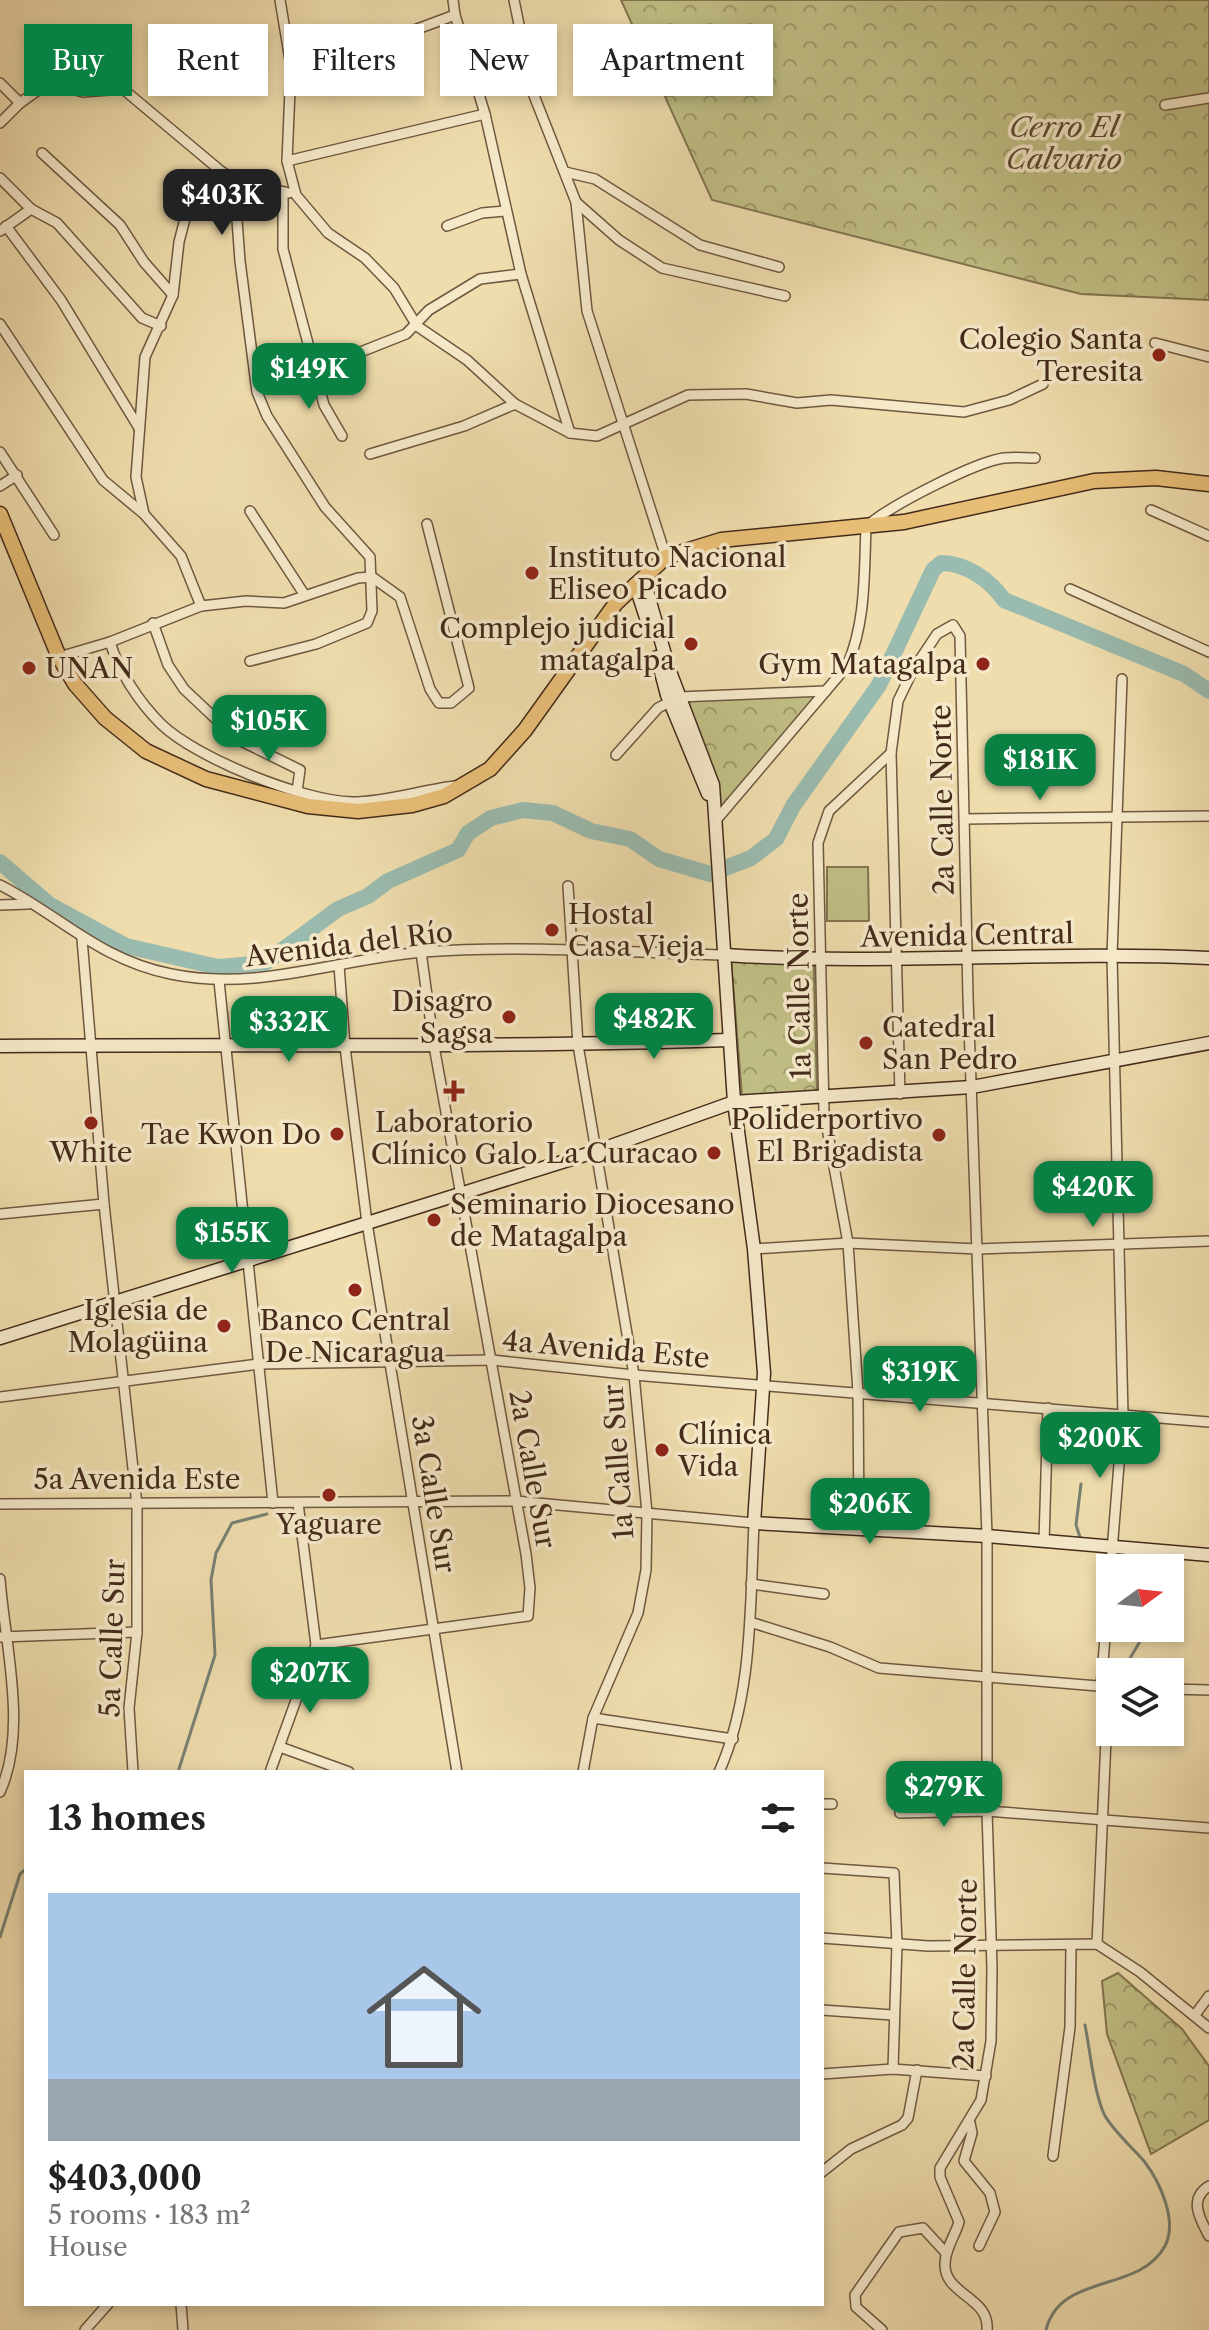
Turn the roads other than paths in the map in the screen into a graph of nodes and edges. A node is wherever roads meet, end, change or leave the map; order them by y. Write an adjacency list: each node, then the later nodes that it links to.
1 (280, 0): 5 (street)
2 (453, 0): 4 (street)
3 (514, 0): 17 (street)
4 (455, 15): 6 (street); 12 (street)
5 (284, 24)
6 (424, 26)
7 (0, 83): 10 (street)
8 (290, 96): 15 (street)
9 (1209, 98): 11 (street)
10 (20, 103): 13 (street); 16 (street)
11 (1165, 105)
12 (485, 114): 15 (street); 24 (street)
13 (0, 123)
14 (42, 153): 29 (street)
15 (287, 161): 21 (street)
16 (222, 172): 19 (street); 29 (street)
17 (565, 172): 22 (street); 27 (street)
18 (0, 178): 23 (street)
19 (234, 179): 20 (street); 58 (street)
20 (283, 192): 21 (street); 36 (street)
21 (296, 195): 33 (street)
22 (576, 202): 30 (street); 39 (street)
23 (31, 209): 26 (street); 32 (street)
24 (505, 211): 25 (street); 28 (street)
25 (447, 226)
26 (3, 228): 40 (street)
27 (779, 267)
28 (521, 274): 33 (street); 41 (street)
29 (173, 295): 32 (street)
30 (785, 296)
31 (0, 324): 52 (street)
32 (161, 326): 40 (street)
33 (417, 326): 36 (street); 38 (street)
34 (1155, 343): 35 (street)
35 (1209, 357)
36 (315, 370): 42 (street)
37 (1043, 384): 39 (street)
38 (515, 404): 41 (street); 44 (street)
39 (627, 426): 41 (street); 57 (street)
40 (139, 428): 52 (street)
41 (570, 433)
42 (342, 436)
43 (0, 452): 46 (street)
44 (370, 454)
45 (1035, 458): 54 (street)
46 (17, 475): 48 (street); 55 (street)
47 (1209, 484): 54 (main road)
48 (0, 486)
49 (1151, 510): 56 (street)
50 (250, 511): 61 (street)
51 (0, 514): 66 (main road)
52 (144, 514): 62 (street)
53 (427, 524): 58 (street)
54 (866, 527): 57 (main road); 69 (street)
55 (54, 535)
56 (1209, 536)
57 (666, 557): 59 (main road)
58 (372, 577): 61 (street); 67 (street)
59 (639, 580): 70 (street); 73 (main road)
60 (1070, 589): 65 (street)
61 (304, 594): 62 (street)
62 (201, 606): 63 (street)
63 (153, 623): 64 (street); 74 (street)
64 (110, 642): 66 (street); 74 (street)
65 (1209, 652)
66 (59, 657): 73 (main road)
67 (250, 661)
68 (1122, 679): 78 (street)
69 (826, 691): 70 (street); 76 (street)
70 (674, 699): 72 (street); 76 (street)
71 (891, 753): 77 (street, 2a Calle Norte); 90 (street, 1a Calle Norte); 91 (street)
72 (616, 755)
73 (466, 785): 74 (street)
74 (297, 791)
75 (1209, 816): 78 (street)
76 (717, 819): 86 (street)
77 (965, 819): 78 (street); 87 (street, 2a Calle Norte)
78 (1115, 819): 88 (street)
79 (0, 885): 81 (street, Avenida del Río)
80 (568, 886): 84 (street, 1a Calle Sur)
81 (28, 904): 82 (street); 83 (street, Avenida del Río)
82 (0, 905)
83 (82, 939): 93 (street, Avenida del Río); 99 (street, 5a Calle Sur)
84 (574, 951): 85 (street, Avenida del Río); 86 (street, Avenida del Río); 97 (street, 1a Calle Sur)
85 (421, 952): 92 (street, Avenida del Río); 100 (street, 2a Calle Sur)
86 (726, 955): 90 (street, Avenida Central); 94 (street)
87 (967, 956): 88 (street, Avenida Central); 91 (street, Avenida Central); 103 (street, 2a Calle Norte)
88 (1112, 956): 89 (street, Avenida Central); 102 (street)
89 (1209, 958)
90 (820, 961): 91 (street, Avenida Central); 105 (street, 1a Calle Norte)
91 (897, 961): 104 (street)
92 (339, 965): 93 (street, Avenida del Río); 101 (street, 3a Calle Sur)
93 (219, 981): 96 (street)
94 (729, 1040): 97 (street); 106 (street)
95 (1209, 1043): 102 (street)
96 (223, 1044): 99 (street); 101 (street); 117 (street)
97 (578, 1045): 100 (street); 107 (street, 1a Calle Sur)
98 (0, 1046): 99 (street)
99 (90, 1046): 109 (street, 5a Calle Sur)
100 (434, 1046): 101 (street); 108 (street, 2a Calle Sur)
101 (345, 1047): 111 (street, 3a Calle Sur)
102 (1114, 1061): 103 (street); 114 (street)
103 (972, 1087): 104 (street); 116 (street, 2a Calle Norte)
104 (900, 1094): 105 (street)
105 (823, 1098): 106 (street); 113 (street, 1a Calle Norte)
106 (734, 1102): 107 (street); 115 (street)
107 (594, 1152): 108 (street); 123 (street, 1a Calle Sur)
108 (460, 1194): 111 (street); 121 (street, 2a Calle Sur)
109 (104, 1204): 110 (street); 118 (street, 5a Calle Sur)
110 (0, 1214)
111 (367, 1223): 117 (street); 120 (street, 3a Calle Sur)
112 (1209, 1241): 114 (street)
113 (848, 1243): 115 (street); 116 (street); 126 (street, 1a Calle Norte)
114 (1118, 1245): 116 (street); 130 (street)
115 (754, 1249): 125 (street)
116 (978, 1249): 128 (street, 2a Calle Norte)
117 (248, 1262): 118 (street); 122 (street)
118 (115, 1302): 119 (street); 124 (street, 5a Calle Sur)
119 (0, 1338)
120 (392, 1360): 121 (street, 4a Avenida Este); 122 (street, 4a Avenida Este); 132 (street, 3a Calle Sur)
121 (492, 1360): 123 (street, 4a Avenida Este); 133 (street, 2a Calle Sur)
122 (259, 1364): 124 (street, 4a Avenida Este); 134 (street)
123 (634, 1375): 125 (street, 4a Avenida Este); 138 (street, 1a Calle Sur)
124 (124, 1379): 127 (street, 4a Avenida Este); 137 (street, 5a Calle Sur)
125 (763, 1385): 126 (street, 4a Avenida Este); 139 (street)
126 (858, 1392): 128 (street, 4a Avenida Este); 140 (street, 1a Calle Norte)
127 (0, 1397)
128 (984, 1403): 129 (street, 4a Avenida Este); 141 (street, 2a Calle Norte)
129 (1048, 1408): 130 (street, 4a Avenida Este); 142 (street)
130 (1123, 1415): 131 (street, 4a Avenida Este); 143 (street)
131 (1209, 1422)
132 (412, 1500): 133 (street, 5a Avenida Este); 135 (street, 5a Avenida Este); 149 (street, 3a Calle Sur)
133 (515, 1501): 138 (street, 5a Avenida Este); 149 (street, 2a Calle Sur)
134 (273, 1503): 135 (street, 5a Avenida Este); 137 (street, 5a Avenida Este)
135 (298, 1503): 152 (street)
136 (0, 1504): 137 (street, 5a Avenida Este)
137 (137, 1505): 150 (street, 5a Calle Sur)
138 (647, 1513): 139 (street, 5a Avenida Este); 158 (street, 1a Calle Sur)
139 (754, 1523): 140 (street); 146 (street)
140 (859, 1527): 141 (street)
141 (987, 1536): 142 (street); 154 (street, 2a Calle Norte)
142 (1044, 1542): 143 (street)
143 (1110, 1548): 144 (street); 153 (street)
144 (1209, 1555)
145 (0, 1579): 151 (street)
146 (751, 1584): 147 (street); 148 (street)
147 (824, 1594)
148 (750, 1622): 154 (street); 159 (street)
149 (434, 1629): 152 (street); 165 (street, 3a Calle Sur)
150 (137, 1632): 151 (street); 162 (street, 5a Calle Sur)
151 (2, 1637): 168 (street)
152 (316, 1645): 161 (street)
153 (1108, 1658)
154 (989, 1680): 155 (street); 169 (street, 2a Calle Norte)
155 (1096, 1686)
156 (1184, 1689): 157 (street)
157 (1209, 1690)
158 (593, 1718): 159 (street); 166 (street, 1a Calle Sur)
159 (733, 1739): 167 (street)
160 (1106, 1746): 171 (street)
161 (280, 1747): 163 (street); 164 (street)
162 (133, 1770)
163 (271, 1770)
164 (343, 1770)
165 (457, 1770)
166 (583, 1770)
167 (720, 1770)
168 (0, 1792)
169 (987, 1811): 170 (street); 171 (street); 176 (street, 2a Calle Norte)
170 (900, 1813)
171 (1102, 1821): 172 (street); 177 (street)
172 (1209, 1828)
173 (824, 1868): 175 (street)
174 (824, 1938): 175 (street)
175 (897, 1944): 176 (street); 181 (street)
176 (990, 1944): 178 (street); 187 (street, 2a Calle Norte)
177 (1097, 1944): 178 (street); 182 (street)
178 (1071, 1945): 189 (street)
179 (1209, 1996): 182 (street)
180 (824, 2010): 181 (street)
181 (892, 2015): 184 (street)
182 (1195, 2015): 183 (street)
183 (1209, 2028)
184 (893, 2069): 185 (street); 186 (street)
185 (917, 2070): 187 (street); 190 (street)
186 (824, 2074)
187 (986, 2076): 188 (street, 2a Calle Norte)
188 (970, 2123): 193 (street); 194 (street, 2a Calle Norte)
189 (1053, 2156)
190 (824, 2170)
191 (1209, 2186): 192 (street)
192 (1209, 2236)
193 (979, 2246)
194 (946, 2253): 199 (street); 200 (street)
195 (106, 2306): 197 (street)
196 (181, 2306): 198 (street)
197 (85, 2330)
198 (183, 2330)
199 (882, 2330)
200 (987, 2330)

